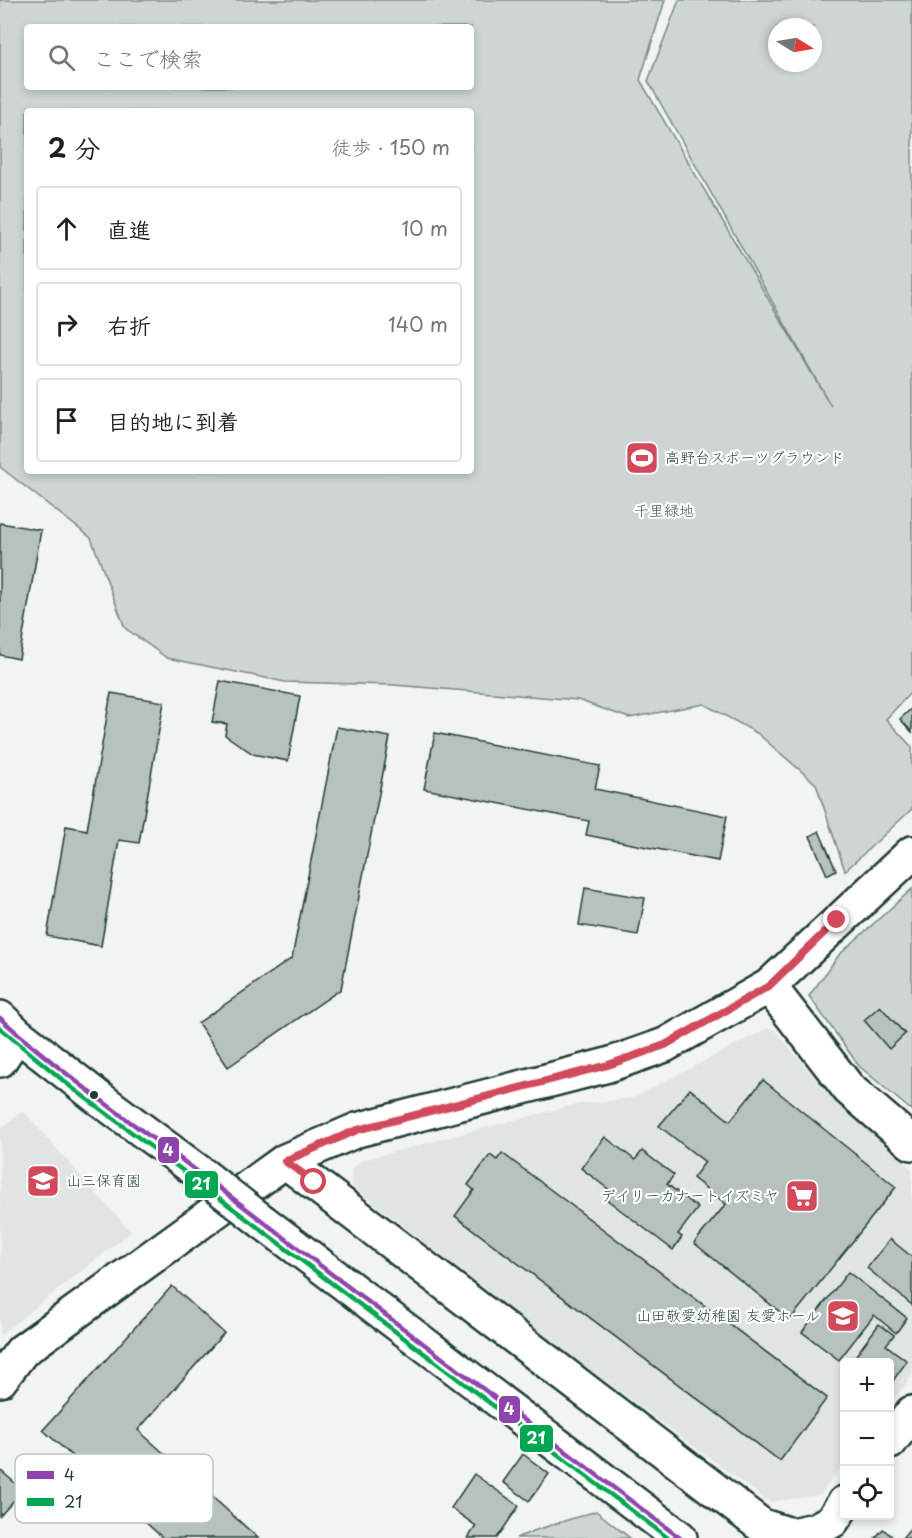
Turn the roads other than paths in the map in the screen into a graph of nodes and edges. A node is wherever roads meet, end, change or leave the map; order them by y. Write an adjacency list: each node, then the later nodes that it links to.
1 (912, 853): 2 (street)
2 (769, 986): 4 (street); 5 (street)
3 (6, 1037): 10 (street, bridge)
4 (912, 1143)
5 (285, 1161): 6 (street); 9 (street)
6 (0, 1380)
7 (912, 1413): 8 (street)
8 (894, 1437)
9 (840, 1509)
10 (680, 1538)

